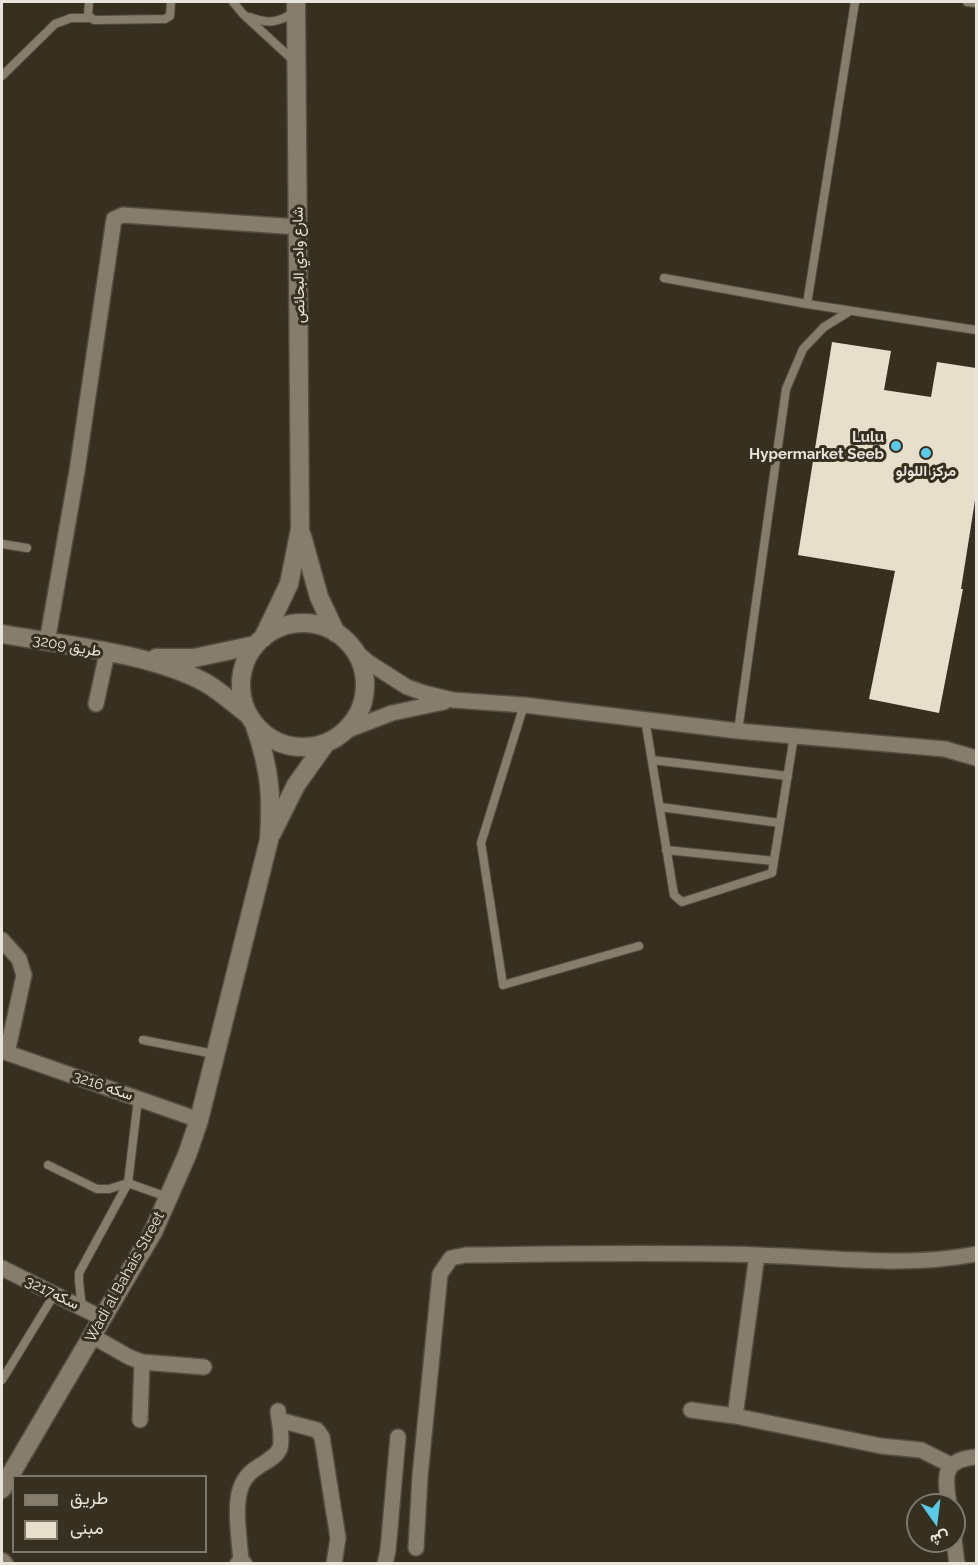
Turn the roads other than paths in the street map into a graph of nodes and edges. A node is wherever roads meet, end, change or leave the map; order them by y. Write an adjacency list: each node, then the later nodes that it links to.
1 (88, 2): 9 (lane)
2 (171, 2): 9 (lane)
3 (233, 2): 8 (lane)
4 (855, 2): 14 (lane)
5 (967, 2): 6 (lane)
6 (976, 3)
7 (296, 6): 8 (lane); 10 (street, شارع وادي البحائص)
8 (243, 14): 10 (lane)
9 (90, 18): 11 (lane)
10 (296, 64): 12 (street, شارع وادي البحائص)
11 (2, 76)
12 (298, 227): 17 (street, شارع وادي البحائص); 23 (street)
13 (664, 278): 14 (lane)
14 (807, 304): 15 (lane)
15 (849, 311): 16 (lane); 33 (lane)
16 (976, 330)
17 (300, 529): 20 (street); 22 (street)
18 (2, 544): 19 (lane)
19 (27, 548)
20 (336, 633): 22 (street); 24 (street)
21 (2, 634): 23 (street, طريق 3209)
22 (259, 641): 26 (street); 31 (street)
23 (47, 642): 25 (street, طريق 3209)
24 (355, 651): 27 (street); 32 (street)
25 (107, 653): 26 (street, طريق 3209); 28 (street)
26 (133, 657): 31 (street)
27 (453, 700): 29 (street); 32 (street)
28 (96, 704)
29 (524, 705): 30 (street); 45 (lane)
30 (645, 719): 33 (street); 37 (lane)
31 (251, 720): 35 (street); 41 (street, Wadi al Bahais Street)
32 (345, 731): 35 (street)
33 (738, 731): 34 (street)
34 (794, 736): 36 (street); 38 (lane)
35 (326, 744): 41 (street, Wadi al Bahais Street)
36 (976, 758)
37 (652, 760): 38 (lane); 39 (lane)
38 (788, 776): 40 (lane)
39 (660, 807): 40 (lane); 42 (lane)
40 (780, 823): 43 (lane)
41 (269, 840): 48 (street, Wadi al Bahais Street)
42 (666, 850): 43 (lane); 43 (lane)
43 (774, 861)
44 (2, 940): 47 (street, سكه 3216)
45 (639, 946)
46 (142, 1040): 48 (lane)
47 (4, 1052): 49 (street, سكه 3216)
48 (215, 1054): 50 (street, Wadi al Bahais Street)
49 (138, 1099): 50 (street, سكه 3216); 52 (lane)
50 (199, 1120): 53 (street, Wadi al Bahais Street)
51 (48, 1166): 52 (lane)
52 (128, 1183): 53 (lane); 58 (lane)
53 (168, 1197): 59 (street, Wadi al Bahais Street)
54 (976, 1254): 55 (street)
55 (757, 1255): 65 (street); 72 (street)
56 (2, 1268): 57 (street, سكه3217)
57 (54, 1295): 58 (street, سكه3217); 63 (lane)
58 (82, 1308): 59 (street, سكه3217)
59 (102, 1318): 60 (street, Wadi al Bahais Street)
60 (92, 1336): 61 (street); 70 (street, Wadi al Bahais Street)
61 (142, 1362): 62 (street); 66 (street)
62 (204, 1367)
63 (2, 1380)
64 (691, 1410): 65 (street)
65 (735, 1416): 69 (street)
66 (140, 1420)
67 (398, 1437): 75 (street)
68 (976, 1457): 69 (street)
69 (951, 1465): 71 (street)
70 (2, 1489)
71 (947, 1493)
72 (416, 1548)
73 (241, 1563): 74 (street)
74 (334, 1563)
75 (385, 1563)

